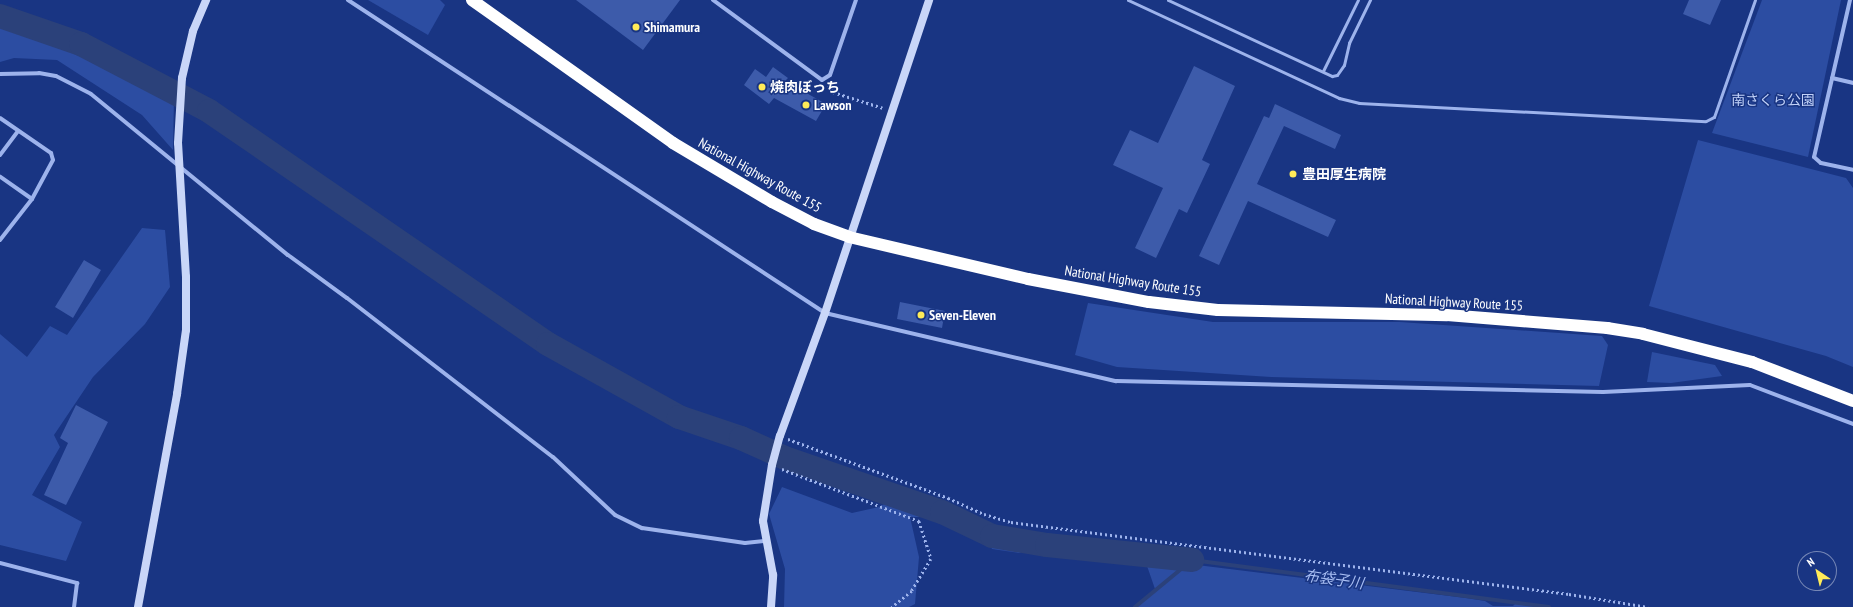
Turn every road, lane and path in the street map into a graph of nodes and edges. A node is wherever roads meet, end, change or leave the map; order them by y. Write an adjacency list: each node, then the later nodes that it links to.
1 (206, 0): 22 (street)
2 (348, 0): 28 (street)
3 (472, 0): 26 (highway, National Highway Route 155)
4 (713, 0): 16 (street)
5 (856, 0): 16 (street)
6 (929, 0): 18 (street)
7 (1128, 0): 11 (lane)
8 (1168, 0): 13 (lane)
9 (1358, 0): 13 (lane)
10 (1370, 0): 13 (lane)
11 (1755, 0)
12 (1850, 0): 15 (street)
13 (1323, 71)
14 (0, 74): 22 (street)
15 (1832, 78): 17 (street); 23 (street)
16 (826, 80): 18 (path)
17 (1853, 83)
18 (891, 110): 26 (street)
19 (0, 118): 20 (street)
20 (18, 131): 21 (street); 25 (street)
21 (0, 155)
22 (179, 165): 33 (street); 37 (street)
23 (1853, 170)
24 (0, 177): 25 (street)
25 (32, 199): 27 (street)
26 (849, 237): 28 (street); 29 (highway, National Highway Route 155)
27 (0, 240)
28 (825, 313): 30 (street); 31 (street)
29 (1853, 401)
30 (1853, 424)
31 (780, 436): 32 (street); 39 (path)
32 (772, 466): 33 (street); 38 (path)
33 (766, 541): 35 (street)
34 (0, 562): 36 (street)
35 (770, 606)
36 (74, 607)
37 (138, 607)
38 (892, 607)
39 (1648, 607)

